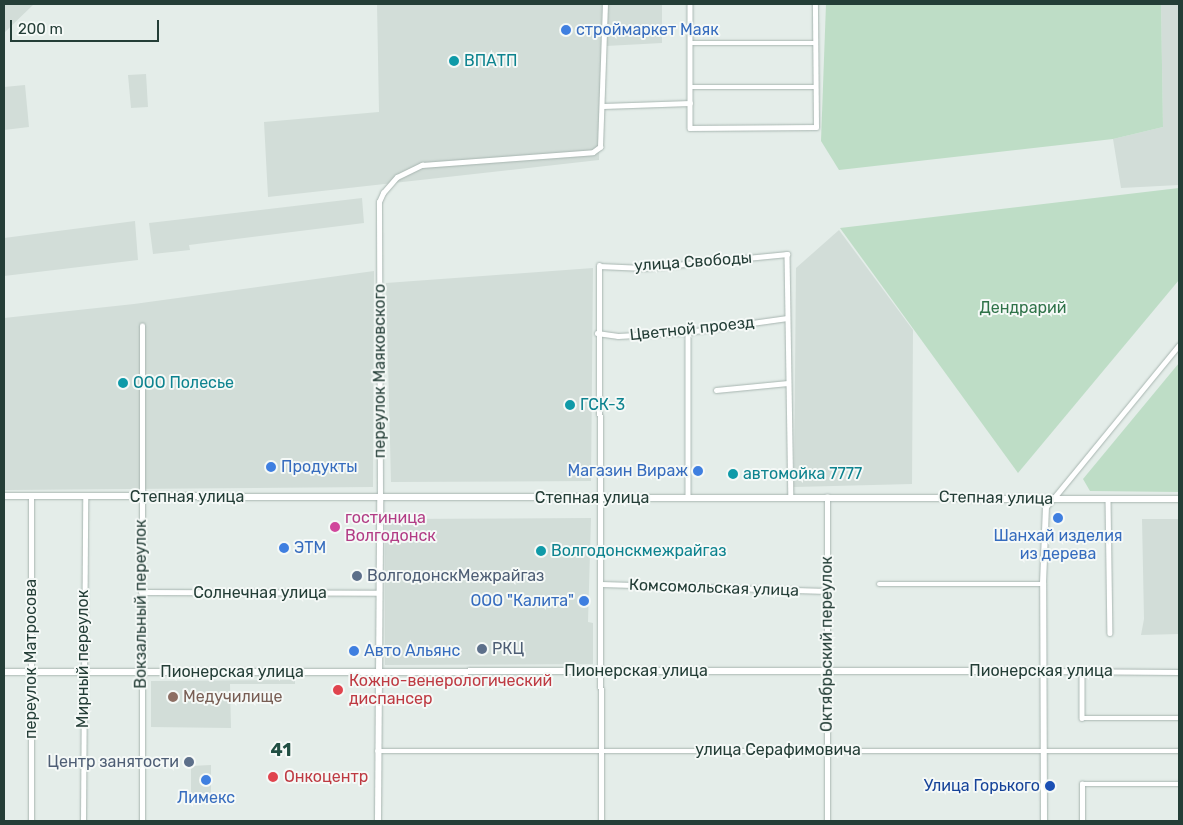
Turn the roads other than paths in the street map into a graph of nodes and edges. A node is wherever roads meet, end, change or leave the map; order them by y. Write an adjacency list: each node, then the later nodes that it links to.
1 (605, 4): 9 (street, переулок Маяковского)
2 (690, 4): 4 (street)
3 (815, 4): 5 (street)
4 (690, 43): 5 (street); 6 (street)
5 (815, 43): 7 (street)
6 (690, 87): 7 (street); 8 (street)
7 (815, 87): 8 (street)
8 (690, 103): 9 (street)
9 (603, 106): 21 (street, переулок Маяковского)
10 (787, 318): 12 (street, Цветной проезд); 13 (street, улица Свободы); 15 (street)
11 (142, 326): 20 (street, Вокзальный переулок)
12 (688, 332): 13 (street, Цветной проезд); 25 (street)
13 (597, 333): 24 (street)
14 (1179, 345): 27 (street)
15 (788, 383): 16 (street); 22 (street)
16 (716, 390)
17 (4, 496): 18 (main road, Степная улица)
18 (31, 496): 19 (main road, Степная улица); 40 (street, переулок Матросова)
19 (85, 497): 20 (main road, Степная улица); 41 (street, Мирный переулок)
20 (141, 497): 21 (main road, Степная улица); 33 (street, Вокзальный переулок)
21 (380, 497): 24 (main road, Степная улица); 34 (street, переулок Маяковского)
22 (791, 497): 23 (main road, Степная улица); 25 (main road, Степная улица)
23 (827, 497): 27 (main road, Степная улица); 32 (street, Октябрьский переулок)
24 (600, 498): 25 (main road, Степная улица); 29 (street)
25 (688, 498)
26 (1108, 498): 27 (main road, Степная улица); 28 (main road, Степная улица); 35 (street)
27 (1053, 499): 31 (street)
28 (1179, 499)
29 (601, 584): 32 (street, Комсомольская улица); 37 (street)
30 (879, 584): 31 (street)
31 (1043, 584): 38 (street)
32 (827, 591): 36 (street, Октябрьский переулок)
33 (141, 592): 34 (street, Солнечная улица); 42 (street, Вокзальный переулок)
34 (379, 594): 43 (street, переулок Маяковского)
35 (1110, 633)
36 (826, 670): 37 (street, Пионерская улица); 38 (street, Пионерская улица); 48 (street, Октябрьский переулок)
37 (601, 671): 43 (street, Пионерская улица); 47 (street)
38 (1043, 671): 44 (street, Пионерская улица); 50 (street)
39 (4, 672): 40 (street, Пионерская улица)
40 (30, 672): 41 (street, Пионерская улица); 53 (street, переулок Матросова)
41 (82, 672): 42 (street, Пионерская улица); 54 (street, Мирный переулок)
42 (142, 672): 43 (street, Пионерская улица); 55 (street, Вокзальный переулок)
43 (378, 672): 49 (street, переулок Маяковского)
44 (1082, 672): 45 (street, Пионерская улица); 46 (street)
45 (1179, 672)
46 (1179, 718)
47 (601, 750): 48 (street, улица Серафимовича); 49 (street, улица Серафимовича); 57 (street)
48 (827, 750): 50 (street, улица Серафимовича); 58 (street, Октябрьский переулок)
49 (377, 751): 56 (street, переулок Маяковского)
50 (1044, 751): 51 (street, улица Серафимовича); 59 (street)
51 (1179, 751)
52 (1179, 784): 60 (street)
53 (31, 821)
54 (83, 821)
55 (142, 821)
56 (378, 821)
57 (601, 821)
58 (826, 821)
59 (1044, 821)
60 (1082, 821)

